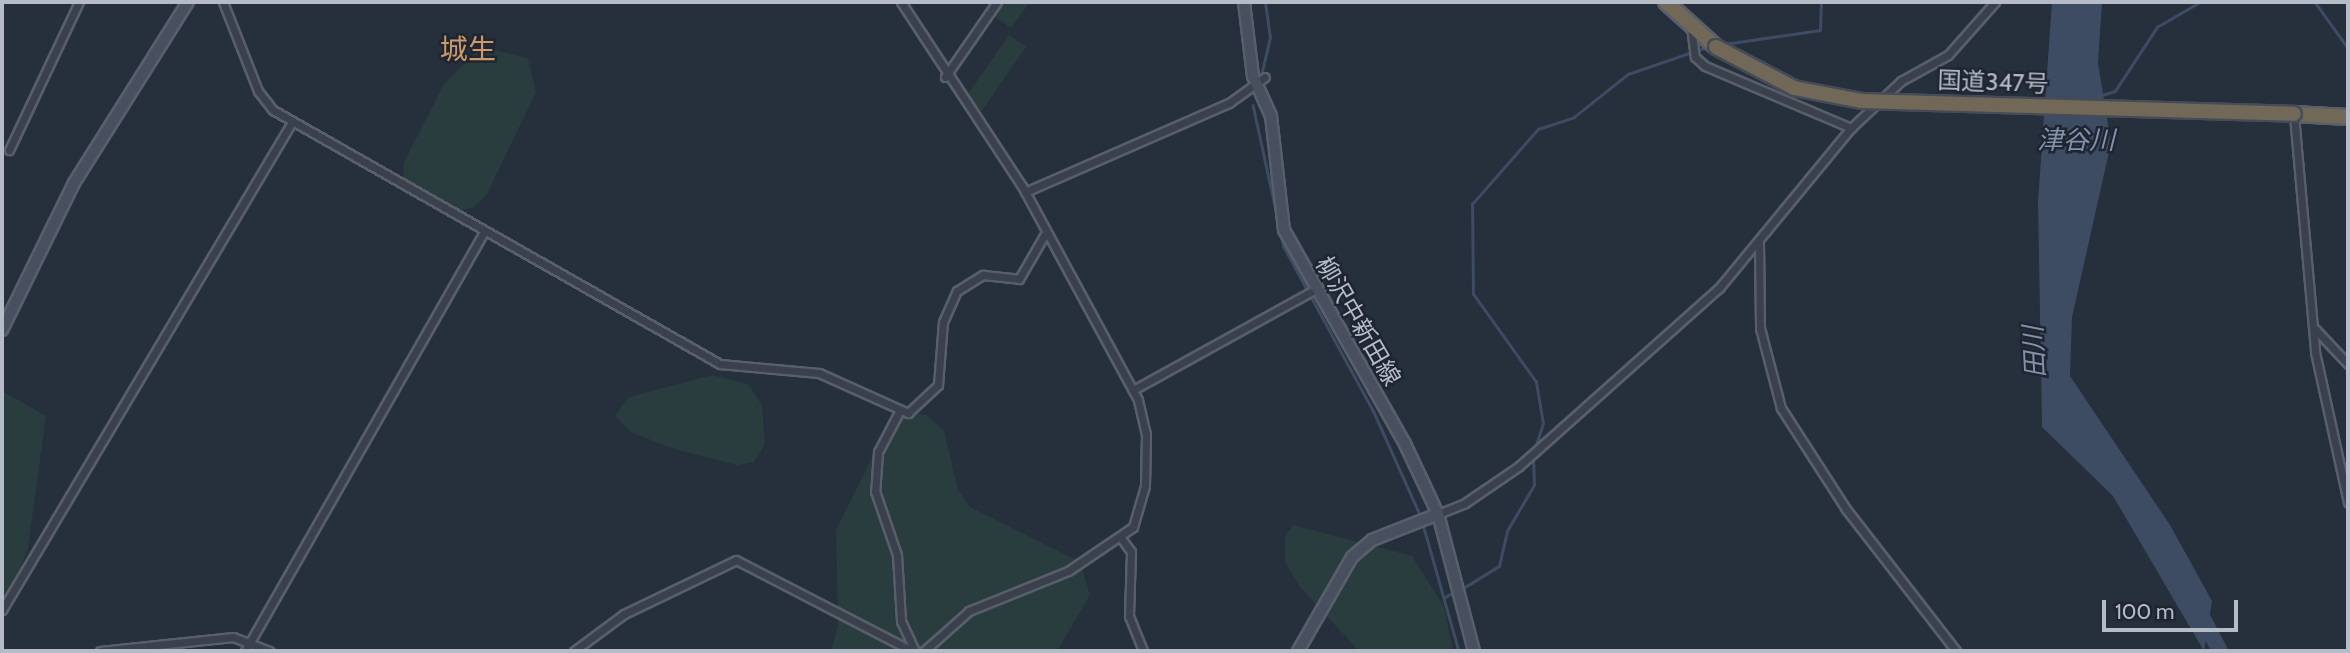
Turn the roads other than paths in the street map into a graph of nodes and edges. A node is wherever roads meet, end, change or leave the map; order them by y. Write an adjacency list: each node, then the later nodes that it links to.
1 (79, 2): 16 (street)
2 (188, 2): 23 (main road)
3 (223, 2): 14 (street)
4 (901, 2): 10 (street)
5 (997, 2): 10 (street)
6 (1244, 2): 11 (main road, 柳沢中新田線)
7 (1666, 2): 9 (highway, 国道347号)
8 (1995, 2): 15 (street)
9 (1691, 26): 12 (highway, 国道347号, bridge); 15 (street)
10 (945, 77): 17 (street)
11 (1260, 80): 17 (street); 21 (main road, 柳沢中新田線)
12 (2294, 114): 13 (highway, 国道347号); 22 (street)
13 (2348, 117)
14 (292, 122): 18 (street); 30 (street)
15 (1851, 128): 20 (street)
16 (9, 150)
17 (1025, 192): 19 (street)
18 (484, 232): 26 (street); 31 (street)
19 (1045, 234): 25 (street); 26 (street)
20 (1759, 243): 28 (street); 41 (street)
21 (1314, 290): 25 (street); 28 (main road, 柳沢中新田線)
22 (2315, 328): 24 (street); 27 (street)
23 (2, 330)
24 (2348, 364)
25 (1133, 390): 29 (street)
26 (899, 412): 36 (street)
27 (2348, 502)
28 (1433, 516): 39 (main road); 40 (main road, 柳沢中新田線)
29 (1121, 538): 37 (street); 38 (street)
30 (2, 610)
31 (251, 641): 32 (street); 33 (street); 34 (street)
32 (100, 651)
33 (245, 651)
34 (269, 651)
35 (574, 651): 36 (street)
36 (914, 651)
37 (924, 651)
38 (1143, 651)
39 (1298, 651)
40 (1474, 651)
41 (1956, 651)

